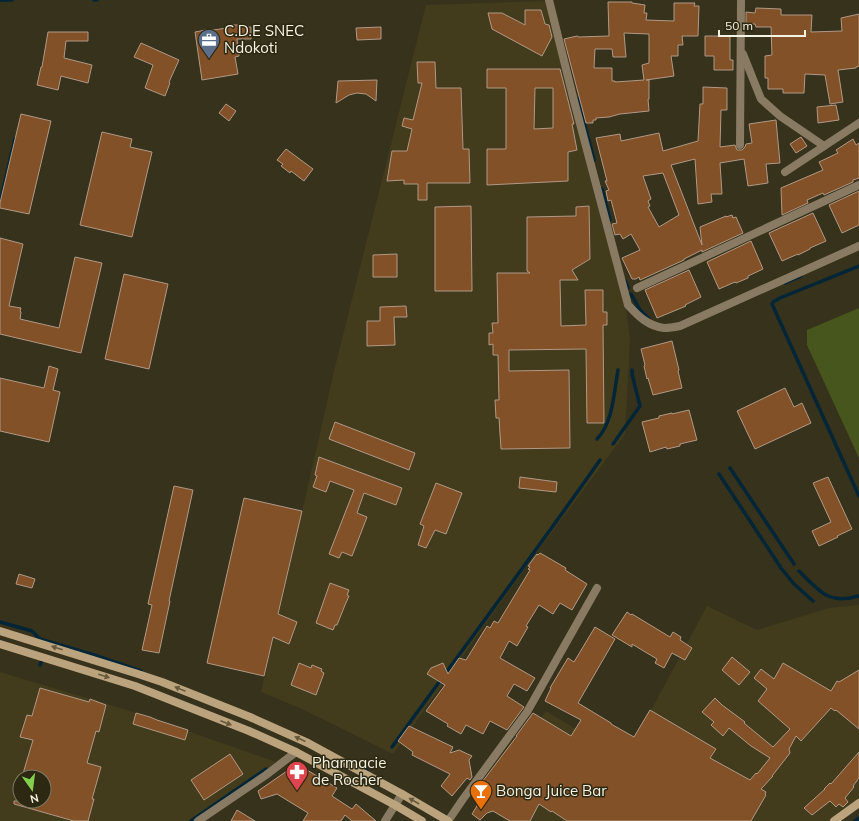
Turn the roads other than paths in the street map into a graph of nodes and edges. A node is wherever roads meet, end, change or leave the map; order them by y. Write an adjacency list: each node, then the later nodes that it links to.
1 (549, 0): 9 (street)
2 (741, 0): 3 (street)
3 (741, 49): 5 (street); 6 (street)
4 (859, 123): 6 (street)
5 (740, 145)
6 (824, 146): 7 (street)
7 (785, 172)
8 (859, 186): 10 (street)
9 (859, 246)
10 (637, 288)
11 (596, 588): 21 (street)
12 (0, 632): 15 (main road, one-way to 12)
13 (0, 644): 14 (main road, one-way to 14)
14 (296, 752): 17 (main road); 18 (street)
15 (402, 794): 17 (street); 21 (main road, one-way to 15)
16 (859, 803): 22 (main road)
17 (395, 805): 19 (street); 20 (main road)
18 (198, 821)
19 (385, 821)
20 (422, 821)
21 (448, 821)
22 (834, 821)

